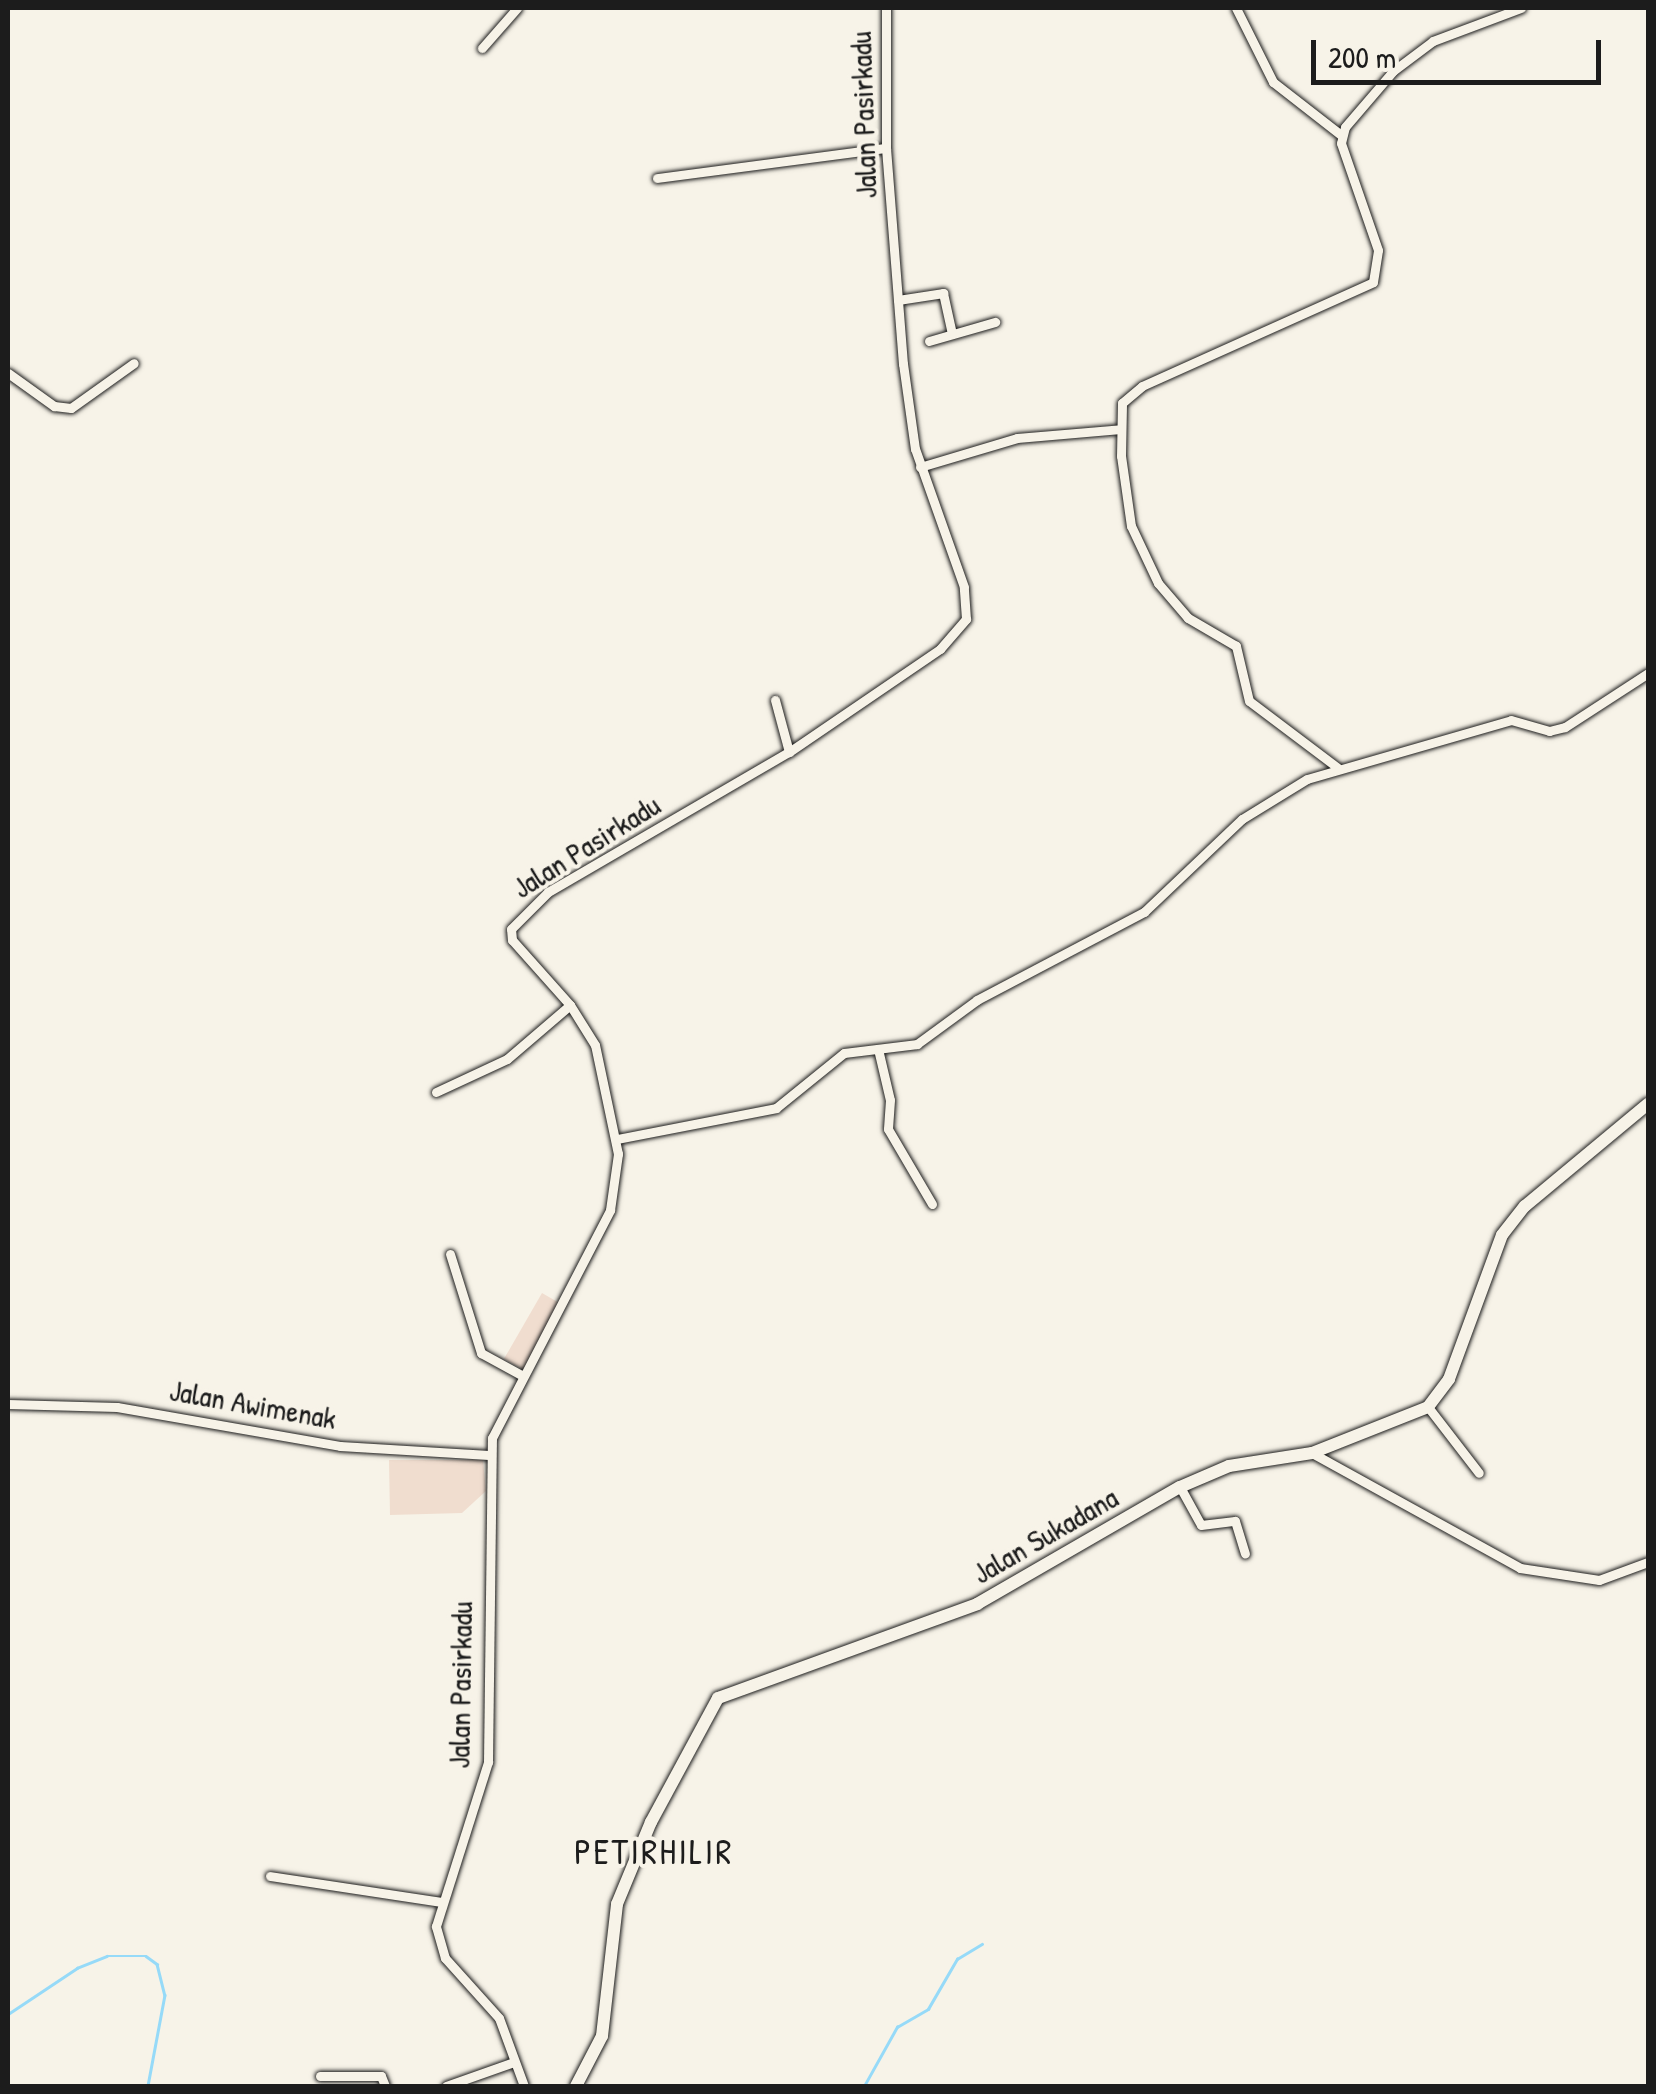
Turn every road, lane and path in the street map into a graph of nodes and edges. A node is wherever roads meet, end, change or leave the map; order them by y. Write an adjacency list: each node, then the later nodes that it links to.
1 (517, 8): 5 (street)
2 (886, 8): 7 (street, Jalan Pasirkadu)
3 (1236, 8): 6 (street)
4 (1520, 8): 6 (street)
5 (482, 48)
6 (1341, 135): 15 (street)
7 (886, 148): 8 (street); 9 (street, Jalan Pasirkadu)
8 (658, 178)
9 (898, 300): 11 (street); 16 (street, Jalan Pasirkadu)
10 (995, 322): 11 (street)
11 (952, 334): 12 (street)
12 (929, 341)
13 (134, 363): 14 (street)
14 (8, 373)
15 (1121, 429): 16 (street); 20 (street)
16 (920, 467): 19 (street, Jalan Pasirkadu)
17 (1648, 673): 20 (street)
18 (775, 700): 19 (street)
19 (789, 752): 21 (street, Jalan Pasirkadu)
20 (1338, 768): 22 (street)
21 (570, 1005): 23 (street); 25 (street, Jalan Pasirkadu)
22 (878, 1049): 25 (street); 26 (street)
23 (436, 1092)
24 (1648, 1104): 30 (main road)
25 (617, 1139): 28 (street, Jalan Pasirkadu)
26 (932, 1204)
27 (450, 1254): 28 (street)
28 (523, 1376): 32 (street, Jalan Pasirkadu)
29 (8, 1404): 32 (street, Jalan Awimenak)
30 (1428, 1406): 31 (main road, Jalan Sukadana); 33 (street)
31 (1312, 1453): 34 (main road, Jalan Sukadana); 36 (street)
32 (489, 1455): 38 (street, Jalan Pasirkadu)
33 (1480, 1474)
34 (1180, 1486): 35 (street); 44 (main road, Jalan Sukadana)
35 (1246, 1553)
36 (1648, 1562)
37 (270, 1876): 38 (street)
38 (442, 1902): 39 (street, Jalan Pasirkadu)
39 (511, 2064): 42 (street); 43 (street, Jalan Pasirkadu)
40 (320, 2076): 41 (street)
41 (385, 2086)
42 (446, 2086)
43 (524, 2086)
44 (576, 2086)

